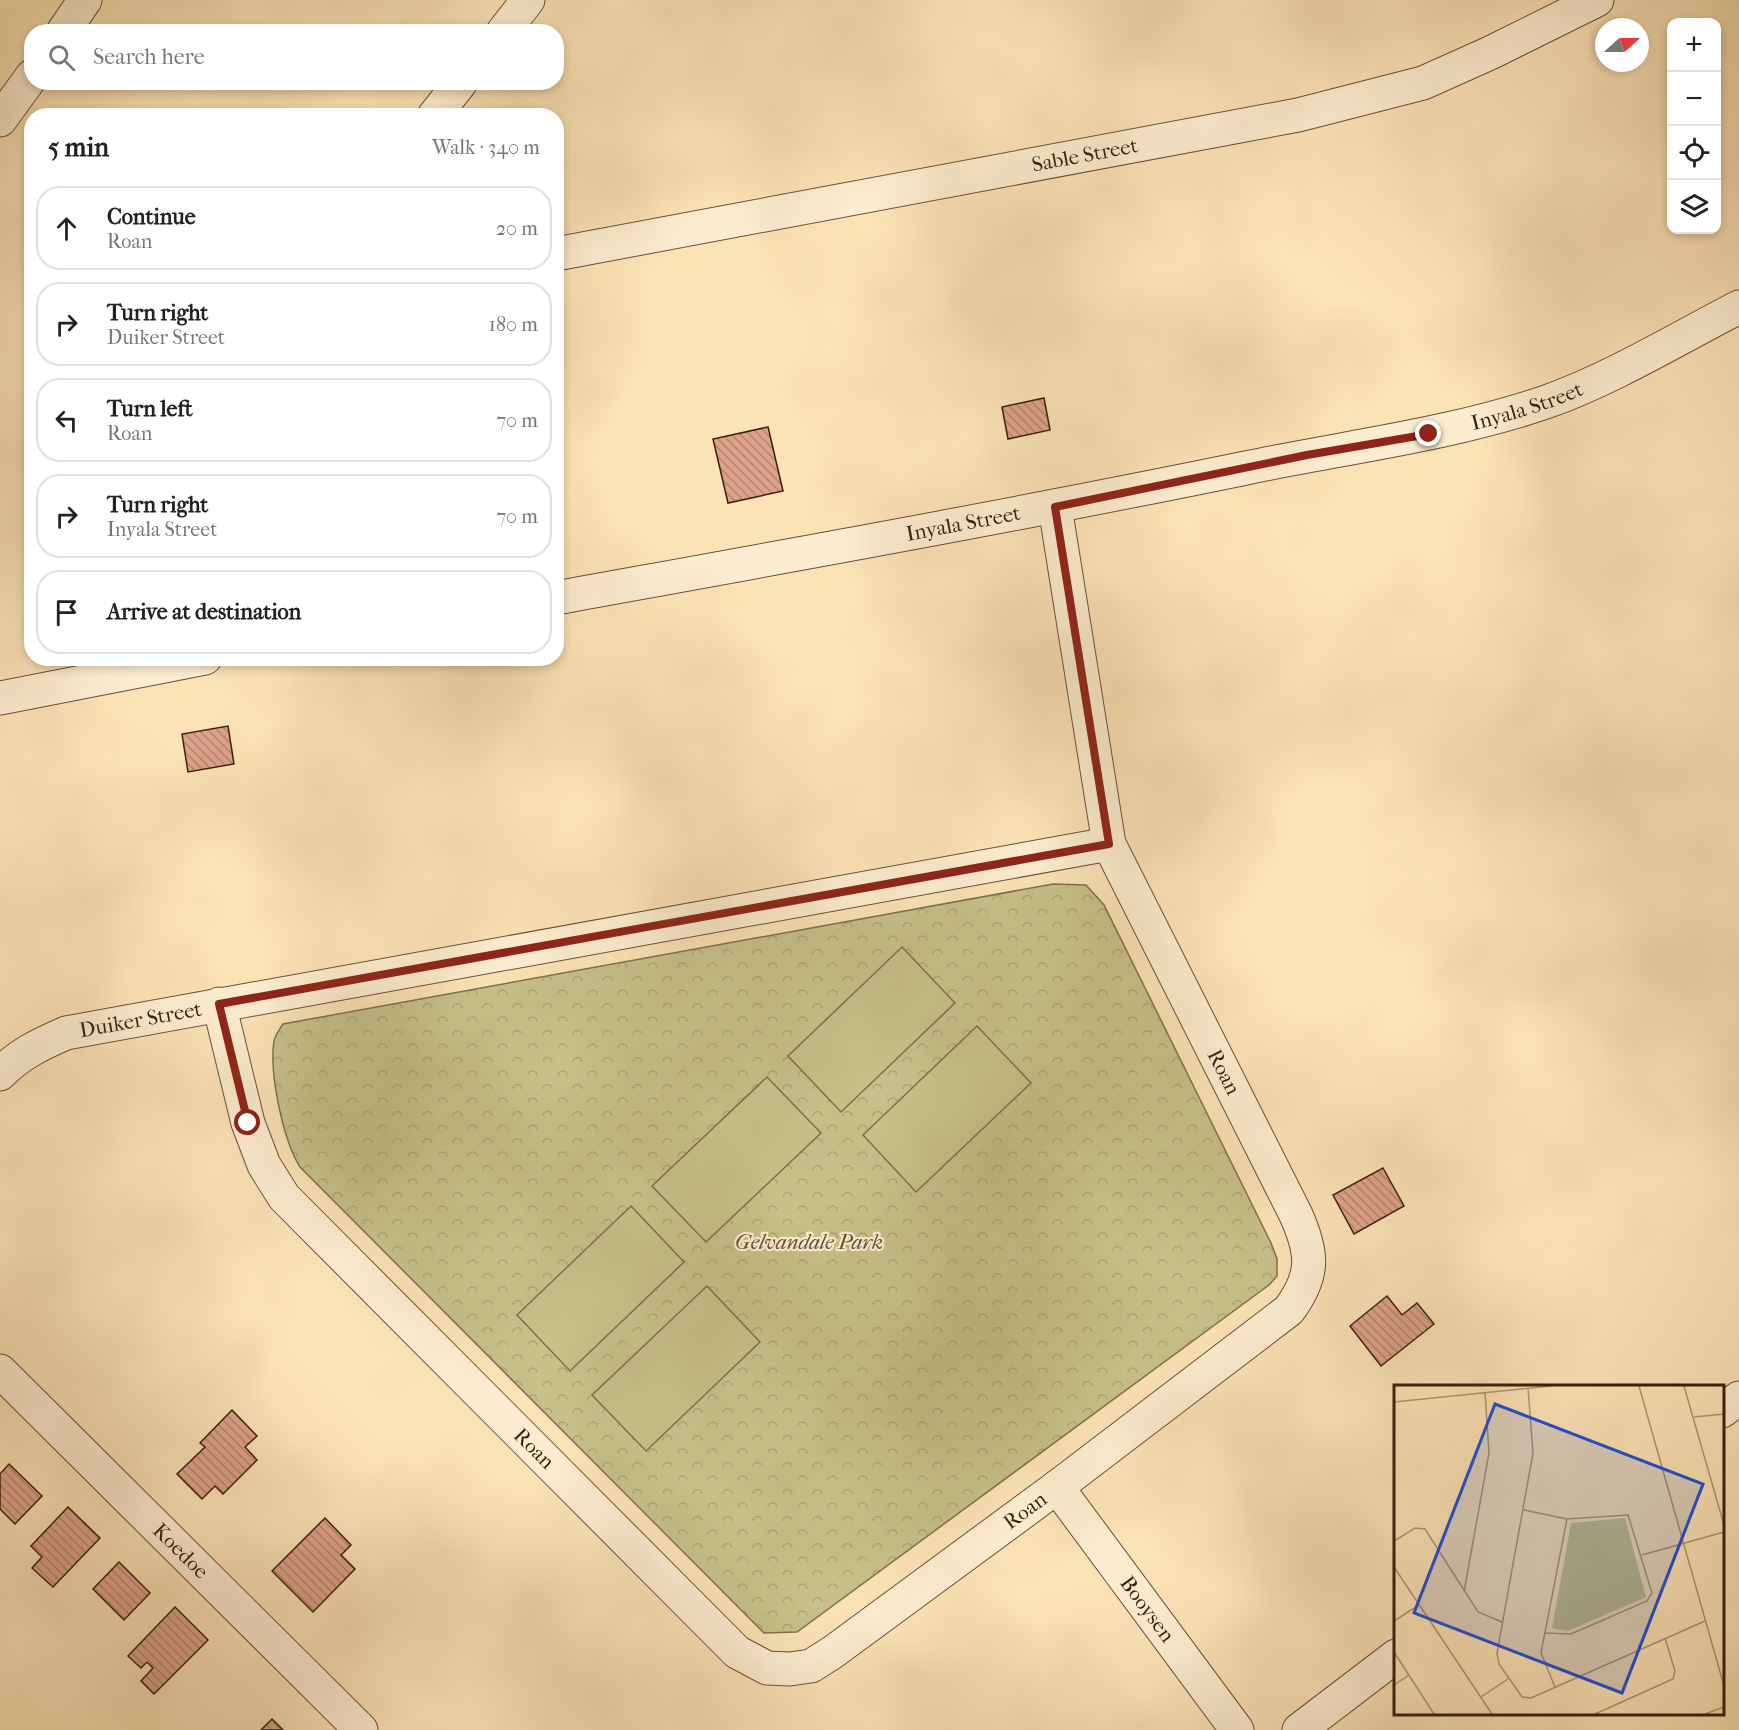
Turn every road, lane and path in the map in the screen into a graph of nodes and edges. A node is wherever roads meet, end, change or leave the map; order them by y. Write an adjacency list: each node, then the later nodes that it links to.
1 (528, 0): 3 (street)
2 (1597, 0): 8 (street, Sable Street)
3 (509, 24)
4 (24, 87): 7 (street)
5 (455, 90): 6 (street)
6 (440, 108)
7 (0, 120)
8 (564, 252)
9 (1739, 307): 10 (street, Inyala Street)
10 (1055, 507): 11 (street, Inyala Street); 14 (street, Roan)
11 (564, 597)
12 (157, 666): 13 (street)
13 (0, 698)
14 (1109, 844): 15 (street, Duiker Street); 20 (street, Roan)
15 (219, 1004): 16 (street, Duiker Street); 20 (street, Roan)
16 (0, 1074)
17 (0, 1371): 22 (street, Koedoe)
18 (1739, 1398): 19 (street)
19 (1724, 1409)
20 (1057, 1487): 23 (street, Booysen)
21 (1394, 1657): 24 (street)
22 (361, 1730)
23 (1237, 1730)
24 (1299, 1730)

